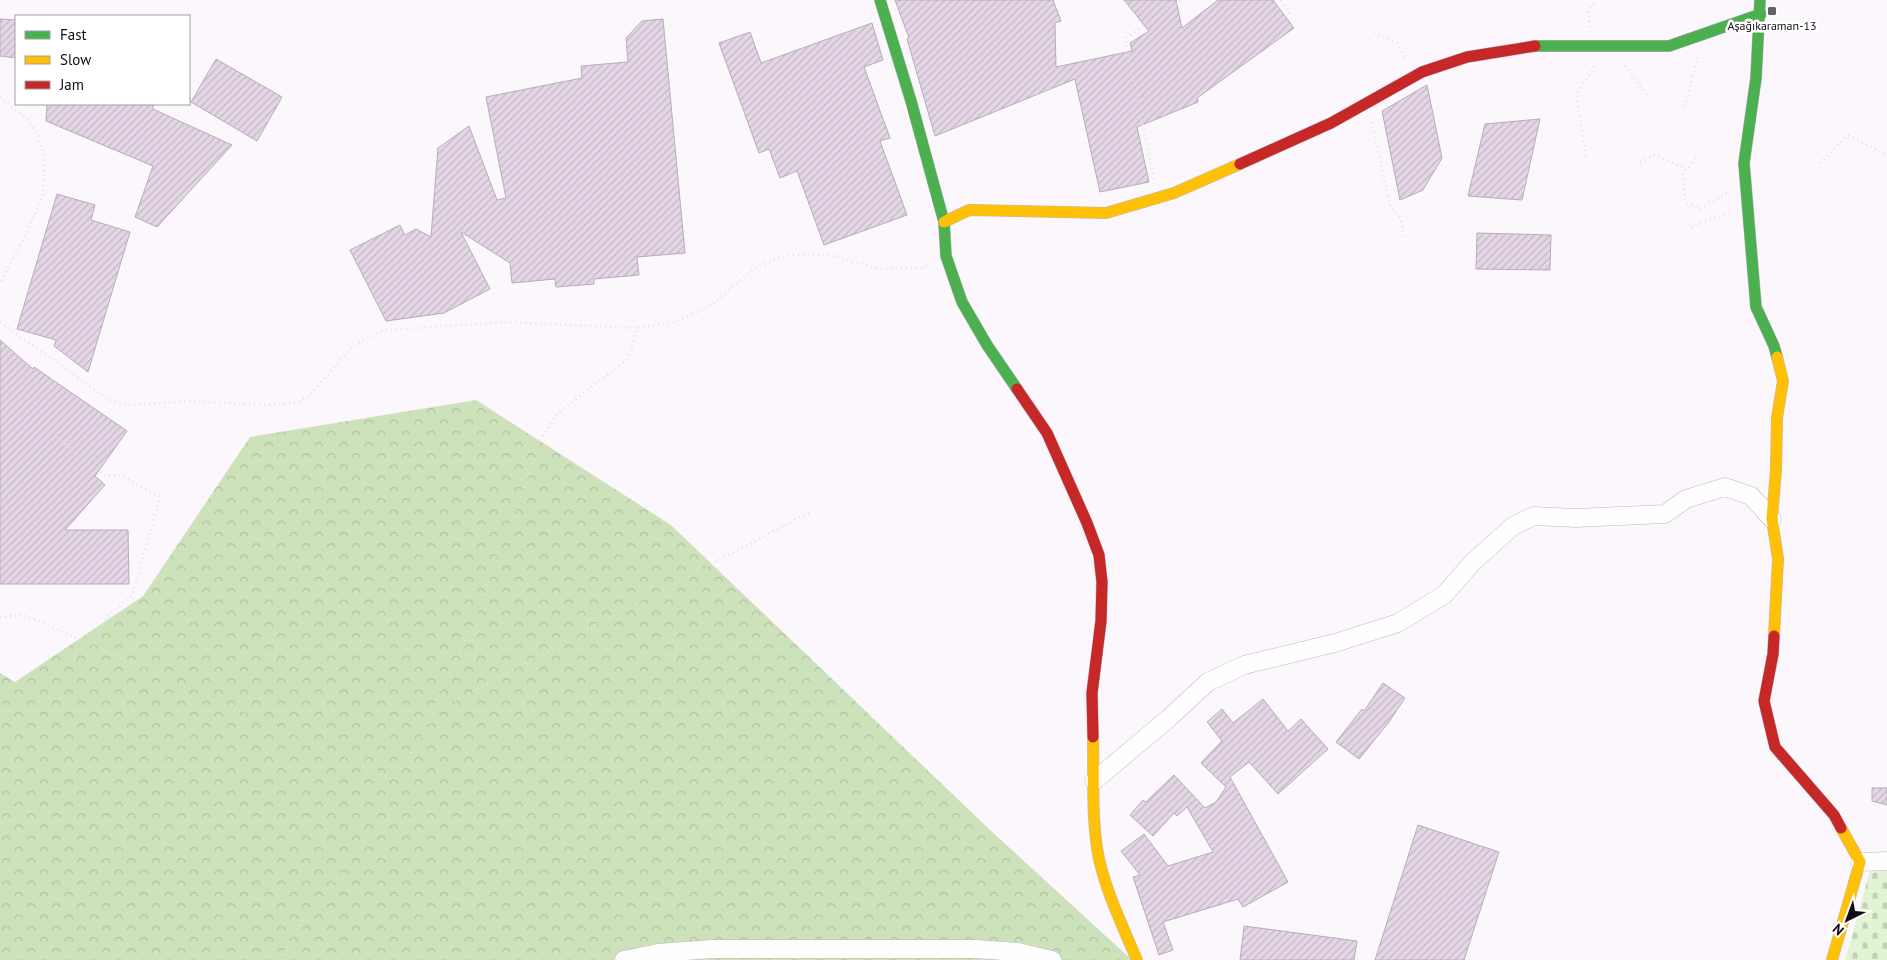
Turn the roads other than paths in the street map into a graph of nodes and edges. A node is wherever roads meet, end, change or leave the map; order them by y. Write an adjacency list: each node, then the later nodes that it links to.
1 (880, 0): 4 (street)
2 (1760, 0): 3 (street)
3 (1761, 14): 4 (street); 5 (street)
4 (944, 222): 6 (street)
5 (1772, 519): 6 (street); 8 (street)
6 (1094, 781): 11 (street)
7 (1887, 861): 8 (street)
8 (1860, 862): 12 (street)
9 (624, 960): 10 (street)
10 (1052, 960)
11 (1137, 960)
12 (1832, 960)

